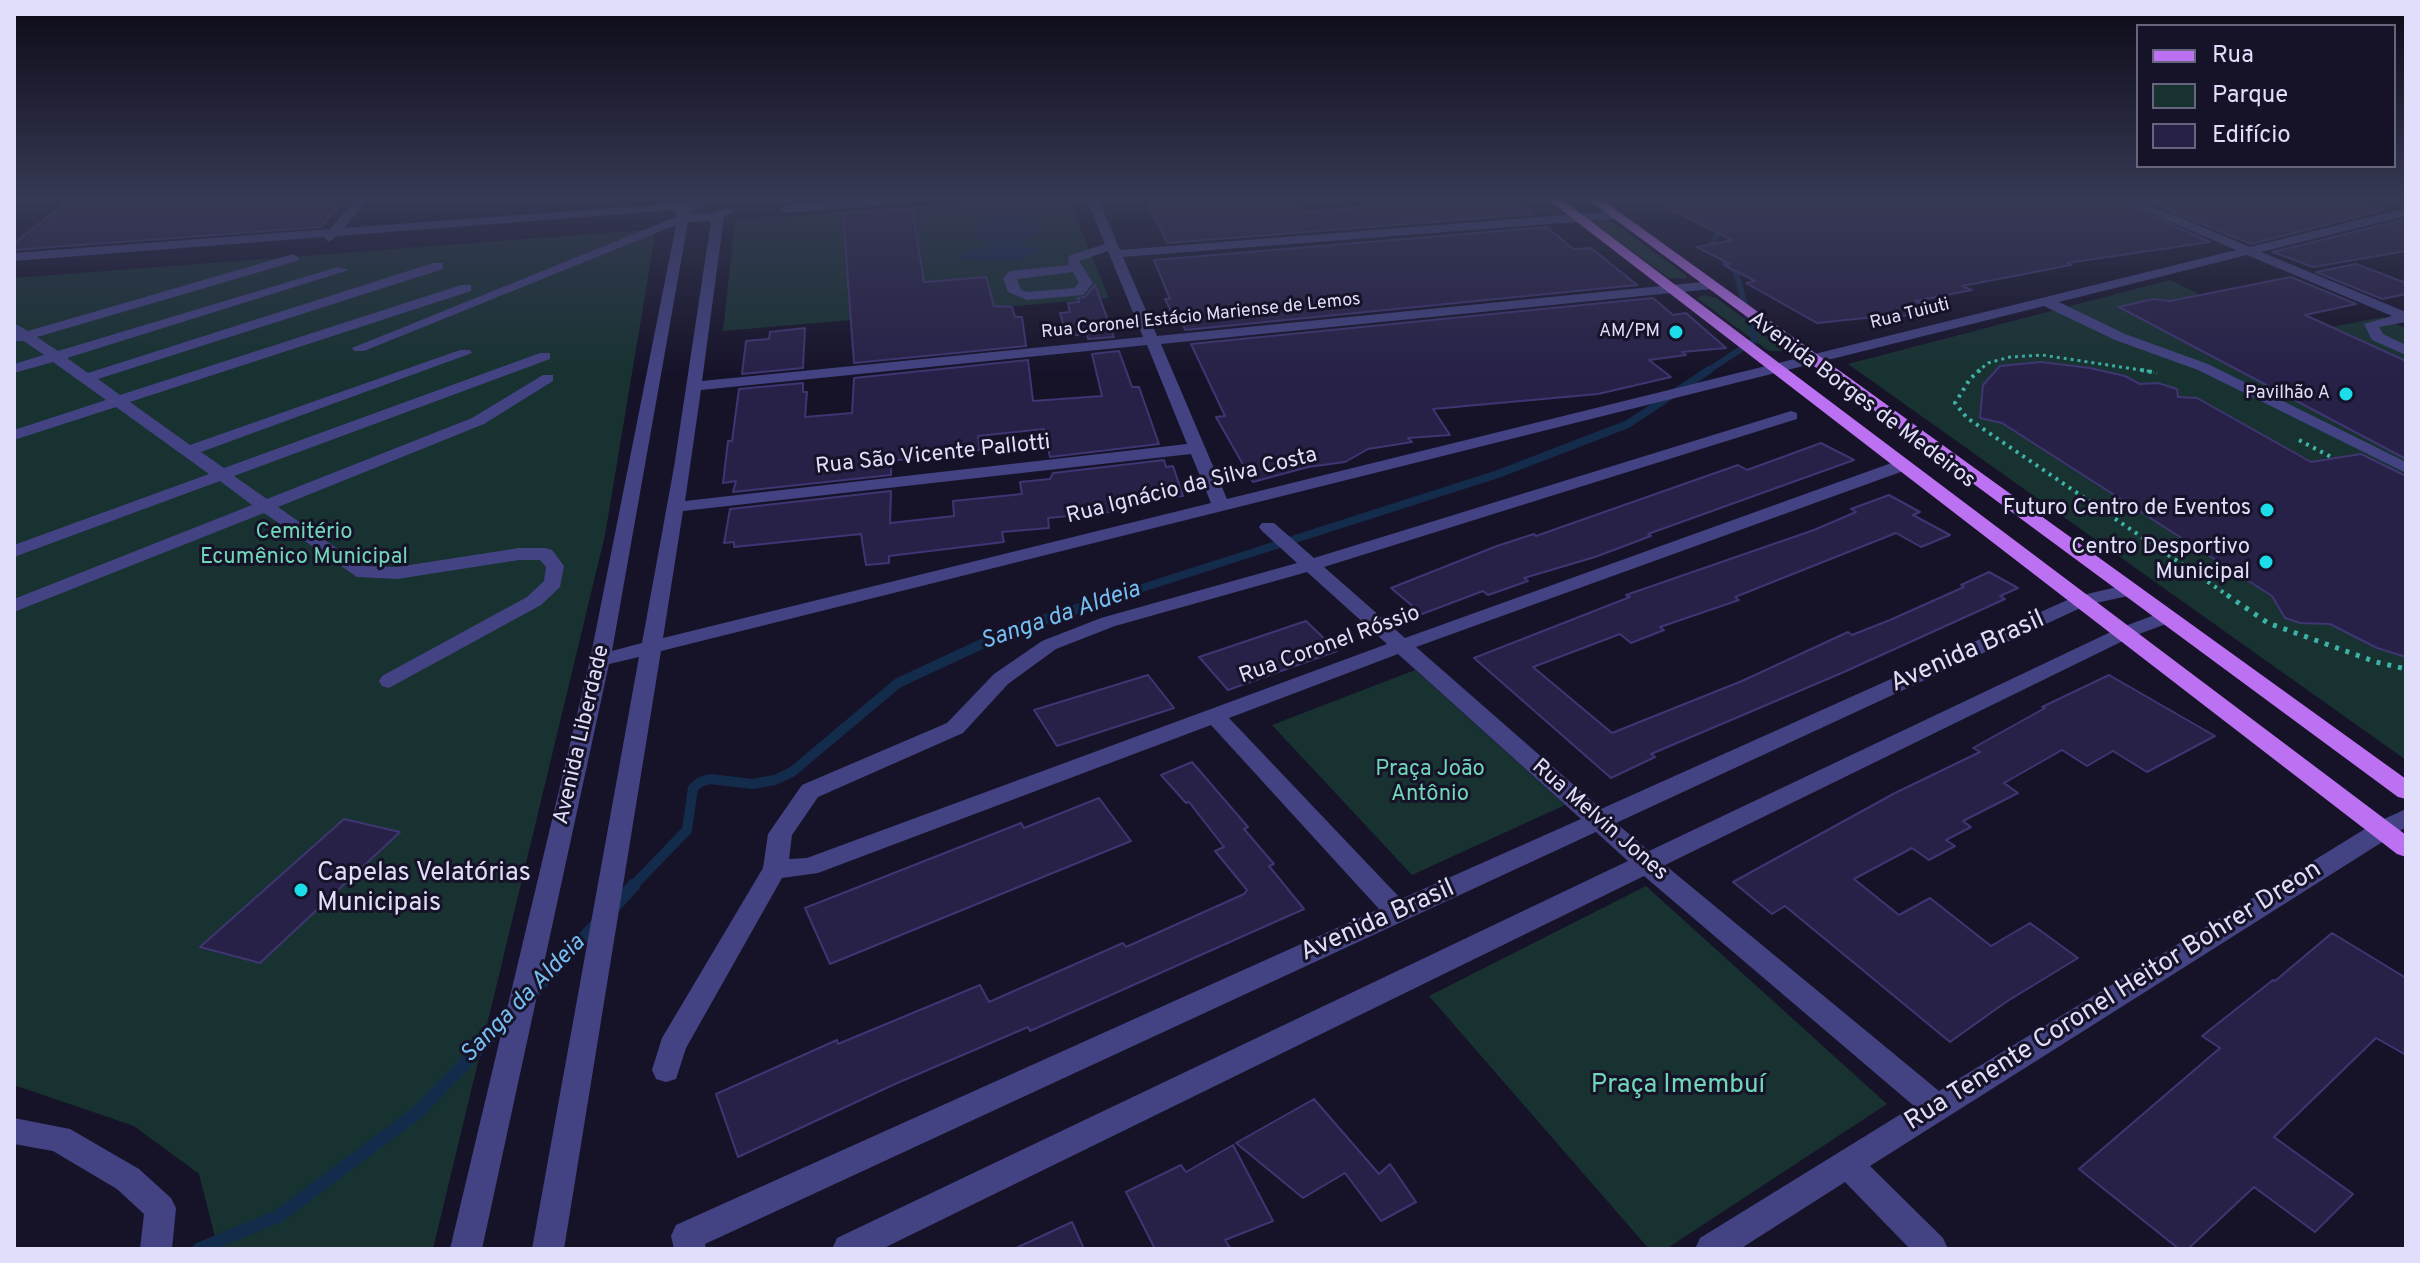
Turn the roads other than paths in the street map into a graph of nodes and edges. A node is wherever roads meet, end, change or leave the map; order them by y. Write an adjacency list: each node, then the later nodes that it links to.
1 (156, 257): 13 (street)
2 (573, 257): 23 (street)
3 (680, 257): 56 (street, Avenida Liberdade)
4 (712, 257): 33 (street)
5 (1074, 257): 14 (street)
6 (1117, 257): 22 (street)
7 (1629, 257): 18 (main road, Avenida Borges de Medeiros)
8 (1673, 257): 16 (main road, Avenida Borges de Medeiros)
9 (2220, 257): 19 (street, Rua Tuiuti)
10 (2265, 257): 20 (street)
11 (293, 258): 21 (street)
12 (438, 266): 31 (street)
13 (14, 268)
14 (1076, 268): 14 (street)
15 (343, 270): 27 (street)
16 (1712, 285): 18 (street, Rua Coronel Estácio Mariense de Lemos); 28 (main road, Avenida Borges de Medeiros)
17 (466, 288): 34 (street)
18 (1672, 289): 22 (street, Rua Coronel Estácio Mariense de Lemos); 29 (main road, Avenida Borges de Medeiros)
19 (2043, 300): 28 (street, Rua Tuiuti); 41 (street)
20 (2406, 318): 24 (street)
21 (18, 334): 27 (street)
22 (1151, 340): 33 (street, Rua Coronel Estácio Mariense de Lemos); 37 (street)
23 (359, 348)
24 (2406, 351)
25 (465, 353): 38 (street)
26 (545, 356): 42 (street)
27 (56, 357): 30 (street); 31 (street)
28 (1803, 360): 29 (street, Rua Ignácio da Silva Costa); 39 (main road, Avenida Borges de Medeiros)
29 (1774, 367): 40 (main road, Avenida Borges de Medeiros); 44 (street, Rua Ignácio da Silva Costa)
30 (14, 369)
31 (87, 378): 34 (street)
32 (548, 378): 43 (street)
33 (694, 386): 45 (street)
34 (119, 401): 36 (street); 38 (street)
35 (1791, 416): 48 (street)
36 (14, 435)
37 (1197, 448): 44 (street); 45 (street, Rua São Vicente Pallotti)
38 (189, 451): 42 (street)
39 (1949, 458): 40 (main road); 49 (main road, Avenida Borges de Medeiros)
40 (1903, 465): 50 (main road, Avenida Borges de Medeiros); 54 (street, Rua Coronel Róssio)
41 (2406, 468)
42 (224, 476): 43 (street); 47 (street)
43 (266, 505): 51 (street); 57 (street)
44 (1221, 505): 55 (street, Rua Ignácio da Silva Costa)
45 (674, 507): 55 (street)
46 (1268, 527): 48 (street, Rua Melvin Jones)
47 (14, 551)
48 (1311, 565): 54 (street, Rua Melvin Jones); 65 (street)
49 (2130, 590): 50 (street, Avenida Brasil); 52 (main road, Avenida Borges de Medeiros)
50 (2081, 601): 53 (main road, Avenida Borges de Medeiros); 61 (street, Avenida Brasil)
51 (14, 606)
52 (2167, 617): 53 (street, Avenida Brasil); 59 (main road, Avenida Borges de Medeiros)
53 (2124, 633): 62 (main road, Avenida Borges de Medeiros); 64 (street, Avenida Brasil)
54 (1401, 646): 58 (street, Rua Coronel Róssio); 61 (street, Rua Melvin Jones)
55 (651, 647): 56 (street, Rua Ignácio da Silva Costa); 73 (street)
56 (600, 660): 72 (street, Avenida Liberdade)
57 (389, 681)
58 (1214, 715): 65 (street, Rua Coronel Róssio); 66 (street)
59 (2406, 791)
60 (2406, 817): 62 (street, Rua Tenente Coronel Heitor Bohrer Dreon)
61 (1598, 821): 64 (street, Rua Melvin Jones); 66 (street, Avenida Brasil)
62 (2381, 830): 63 (main road, Avenida Borges de Medeiros); 68 (street, Rua Tenente Coronel Heitor Bohrer Dreon)
63 (2406, 848)
64 (1646, 863): 68 (street, Rua Melvin Jones); 75 (street, Avenida Brasil)
65 (775, 869): 67 (street)
66 (1398, 913): 74 (street, Avenida Brasil)
67 (666, 1070)
68 (1937, 1107): 70 (street, Rua Tenente Coronel Heitor Bohrer Dreon)
69 (14, 1131): 71 (street)
70 (1847, 1164): 76 (street, Rua Tenente Coronel Heitor Bohrer Dreon); 77 (street)
71 (156, 1249)
72 (466, 1249)
73 (548, 1249)
74 (690, 1249)
75 (848, 1249)
76 (1711, 1249)
77 (1932, 1249)

